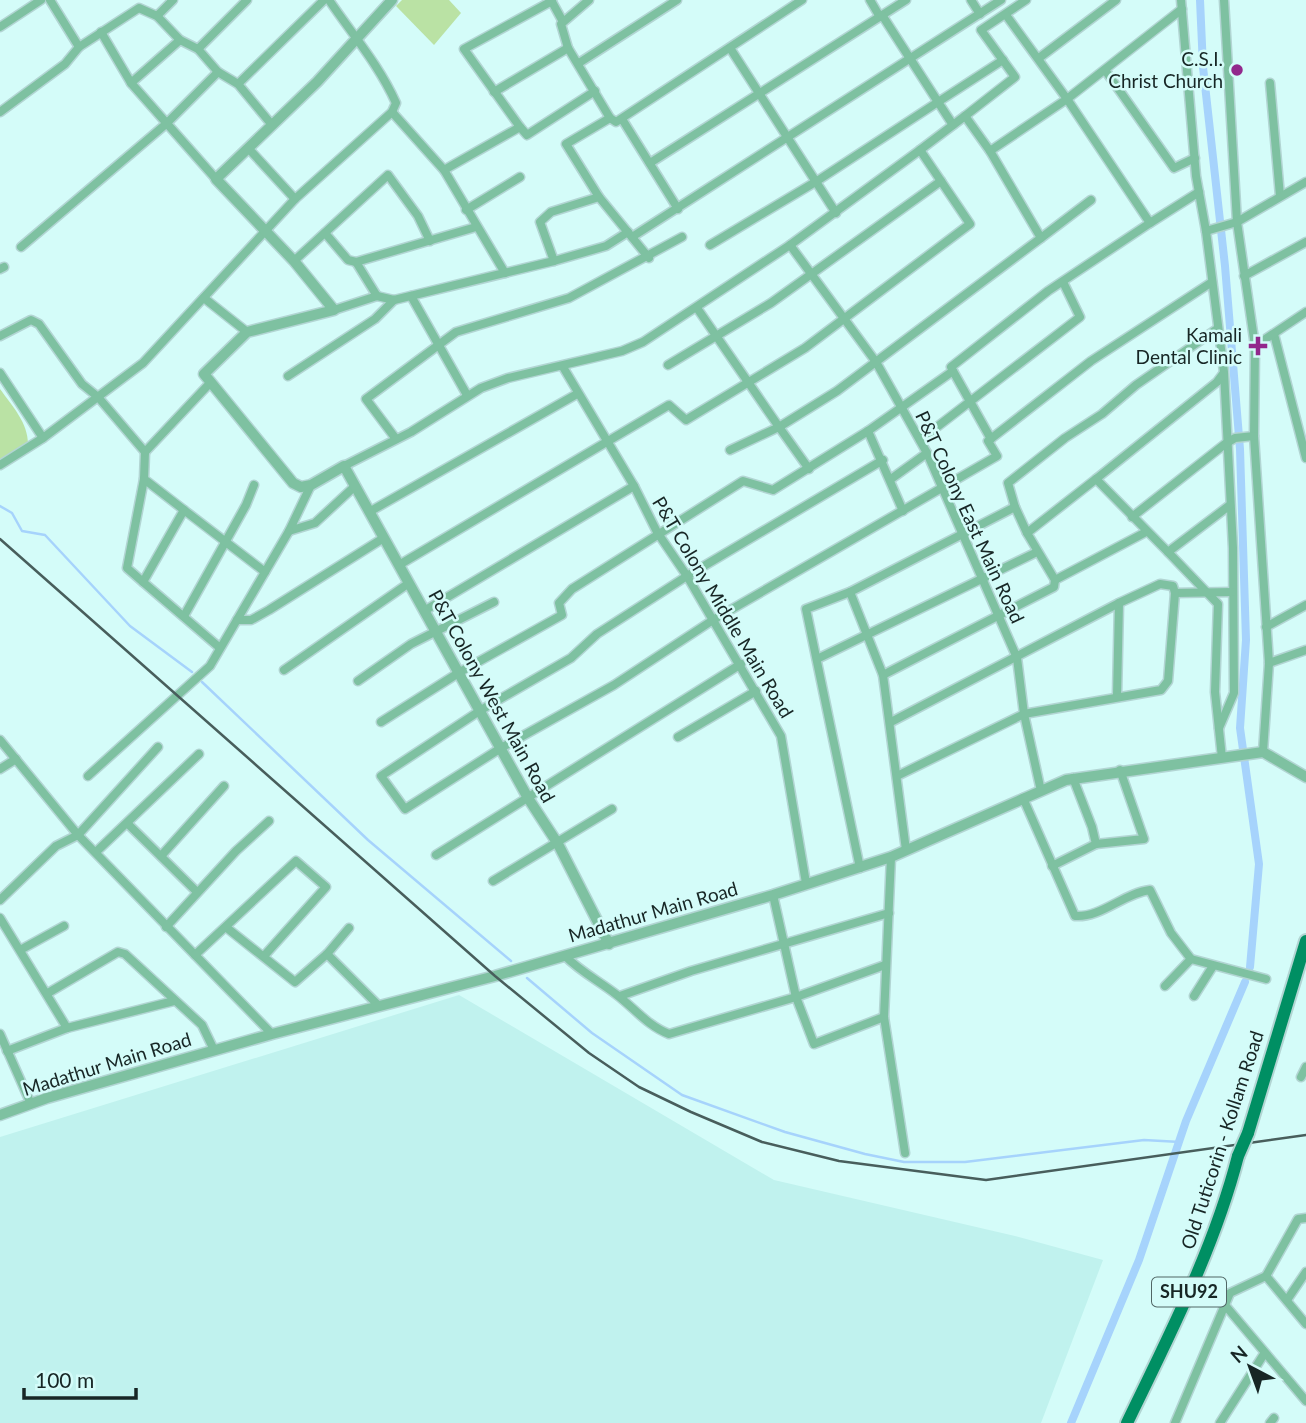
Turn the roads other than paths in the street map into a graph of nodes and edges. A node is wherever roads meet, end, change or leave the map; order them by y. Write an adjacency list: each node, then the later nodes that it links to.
1 (41, 0): 24 (street)
2 (50, 0): 28 (street)
3 (173, 0): 21 (street)
4 (247, 0): 31 (street)
5 (327, 0): 26 (street); 40 (street)
6 (392, 0): 26 (street)
7 (589, 0): 23 (street)
8 (677, 0): 35 (street)
9 (802, 0): 30 (street)
10 (870, 0): 22 (street)
11 (906, 0): 22 (street)
12 (971, 0): 19 (street)
13 (1001, 0): 19 (street)
14 (1026, 0): 20 (street)
15 (1116, 0): 32 (street)
16 (1224, 0): 75 (street)
17 (552, 1): 23 (street); 42 (street)
18 (1181, 5): 36 (street); 59 (street)
19 (980, 14): 33 (street)
20 (1006, 15): 32 (street); 34 (street)
21 (157, 16): 25 (street); 27 (street)
22 (881, 16): 33 (street); 43 (street)
23 (562, 20): 29 (street)
24 (0, 27)
25 (102, 32): 28 (street); 38 (street)
26 (357, 36): 47 (street); 52 (street)
27 (180, 40): 31 (street); 38 (street)
28 (79, 47): 46 (street)
29 (568, 48): 35 (street); 42 (street)
30 (730, 48): 43 (street); 50 (street)
31 (198, 49): 37 (street)
32 (1039, 58): 44 (street)
33 (910, 59): 45 (street); 55 (street)
34 (1003, 60): 45 (street); 48 (street)
35 (579, 63): 41 (street)
36 (1105, 70): 44 (street); 59 (street)
37 (218, 72): 40 (street); 51 (street)
38 (131, 83): 51 (street)
39 (1270, 83): 68 (street)
40 (238, 84): 52 (street)
41 (595, 91): 49 (street); 54 (street)
42 (494, 92): 54 (street)
43 (762, 94): 55 (street); 60 (street)
44 (1067, 99): 58 (street); 76 (street)
45 (938, 102): 53 (street); 64 (street)
46 (0, 112)
47 (392, 112): 61 (street); 70 (street)
48 (965, 116): 53 (street); 58 (street)
49 (610, 118): 50 (street); 69 (street)
50 (622, 119): 60 (street)
51 (166, 124): 63 (street); 88 (street)
52 (272, 125): 56 (street)
53 (953, 125): 57 (street)
54 (520, 127): 61 (street)
55 (789, 138): 64 (street); 72 (street)
56 (248, 148): 63 (street); 70 (street)
57 (920, 150): 65 (street); 74 (street)
58 (990, 151): 83 (street)
59 (1195, 158): 67 (street)
60 (650, 163): 72 (street)
61 (444, 170): 73 (street)
62 (520, 177): 73 (street)
63 (216, 179): 79 (street)
64 (817, 181): 74 (street); 86 (street)
65 (941, 181): 94 (street); 105 (street)
66 (1306, 182): 68 (street)
67 (1199, 192): 76 (street); 78 (street)
68 (1280, 196): 75 (street)
69 (599, 197): 81 (street); 91 (street)
70 (295, 199): 79 (street)
71 (1091, 200): 83 (street)
72 (678, 209): 81 (street)
73 (466, 210): 77 (street)
74 (836, 213): 87 (street)
75 (1237, 222): 78 (street); 95 (street)
76 (1150, 223): 96 (street)
77 (475, 227): 84 (street); 93 (street)
78 (1215, 228): 97 (street)
79 (266, 232): 90 (street); 100 (street)
80 (325, 233): 84 (street); 90 (street); 92 (street)
81 (630, 234): 89 (street); 91 (street)
82 (682, 237): 89 (street)
83 (1041, 238): 113 (street)
84 (430, 241): 92 (street)
85 (1306, 242): 95 (street)
86 (710, 245)
87 (790, 245): 94 (street, P&T Colony East Main Road); 102 (street)
88 (21, 247)
89 (649, 258): 111 (street)
90 (294, 261): 103 (street)
91 (554, 261): 93 (street)
92 (356, 262): 98 (street)
93 (505, 273): 99 (street)
94 (811, 274): 105 (street, P&T Colony East Main Road); 110 (street)
95 (1244, 276): 112 (street)
96 (1063, 282): 116 (street); 125 (street)
97 (1212, 282): 106 (street); 132 (street)
98 (377, 296): 101 (street); 103 (street)
99 (411, 296): 101 (street); 111 (street)
100 (204, 298): 107 (street); 124 (street)
101 (394, 300): 119 (street)
102 (697, 308): 110 (street); 115 (street)
103 (334, 310): 107 (street)
104 (1306, 312): 108 (street)
105 (845, 321): 113 (street, P&T Colony East Main Road); 121 (street)
106 (1217, 330): 117 (street); 153 (street)
107 (247, 332): 120 (street)
108 (1274, 334): 112 (street); 139 (street)
109 (0, 336): 124 (street)
110 (717, 336): 114 (street); 121 (street)
111 (436, 344): 123 (street); 131 (street)
112 (1255, 346): 129 (street)
113 (876, 362): 126 (street, P&T Colony East Main Road); 127 (street)
114 (668, 365)
115 (563, 367): 123 (street); 134 (street, P&T Colony Middle Main Road)
116 (953, 370): 125 (street); 126 (street)
117 (1224, 372): 135 (street); 146 (street)
118 (0, 373): 130 (street)
119 (288, 376)
120 (211, 382): 137 (street); 148 (street)
121 (749, 382): 127 (street); 134 (street)
122 (577, 394): 156 (street)
123 (467, 395): 131 (street)
124 (98, 397): 130 (street); 137 (street)
125 (972, 402): 132 (street); 133 (street)
126 (901, 406): 128 (street); 133 (street, P&T Colony East Main Road)
127 (779, 427): 136 (street); 143 (street)
128 (868, 431): 140 (street); 143 (street)
129 (1254, 436): 135 (street); 186 (street)
130 (43, 438): 141 (street)
131 (396, 439): 142 (street)
132 (991, 439): 151 (street)
133 (920, 440): 138 (street, P&T Colony East Main Road)
134 (606, 442): 149 (street, P&T Colony Middle Main Road); 167 (street)
135 (1225, 444): 152 (street); 157 (street)
136 (730, 450)
137 (145, 452): 144 (street)
138 (927, 453): 145 (street); 151 (street, P&T Colony East Main Road)
139 (1306, 458)
140 (883, 460): 145 (street); 169 (street)
141 (0, 465)
142 (344, 466): 148 (street); 150 (street, P&T Colony West Main Road)
143 (808, 469): 159 (street)
144 (144, 479): 154 (street); 172 (street)
145 (891, 479): 155 (street)
146 (1097, 479): 157 (street); 162 (street)
147 (254, 485): 164 (street)
148 (311, 485): 158 (street)
149 (634, 486): 159 (street, P&T Colony Middle Main Road); 181 (street)
150 (354, 487): 156 (street, P&T Colony West Main Road); 158 (street)
151 (943, 489): 155 (street); 160 (street, P&T Colony East Main Road)
152 (1230, 505): 166 (street); 175 (street)
153 (1015, 507): 160 (street); 162 (street)
154 (184, 510): 164 (street); 172 (street)
155 (903, 511): 185 (street)
156 (369, 512): 163 (street, P&T Colony West Main Road)
157 (1132, 517): 161 (street)
158 (289, 531): 168 (street)
159 (657, 532): 169 (street, P&T Colony Middle Main Road); 196 (street)
160 (963, 532): 170 (street, P&T Colony East Main Road); 174 (street)
161 (1146, 532): 166 (street); 171 (street)
162 (1027, 533): 165 (street)
163 (382, 538): 167 (street, P&T Colony West Main Road); 184 (street)
164 (226, 542): 168 (street); 182 (street)
165 (1037, 552): 170 (street); 171 (street)
166 (1168, 552): 177 (street)
167 (400, 565): 173 (street, P&T Colony West Main Road)
168 (265, 572): 184 (street)
169 (687, 576): 185 (street, P&T Colony Middle Main Road); 201 (street)
170 (984, 579): 183 (street, P&T Colony East Main Road); 188 (street)
171 (1055, 580): 183 (street)
172 (142, 582): 182 (street)
173 (409, 583): 181 (street, P&T Colony West Main Road); 195 (street)
174 (850, 592): 188 (street); 192 (street)
175 (1232, 592): 177 (street); 205 (street)
176 (1175, 593): 177 (street); 179 (street); 200 (street)
177 (1212, 594): 205 (street)
178 (494, 602): 187 (street)
179 (1119, 603): 191 (street); 200 (street)
180 (1306, 605): 186 (street)
181 (424, 611): 187 (street, P&T Colony West Main Road)
182 (184, 616): 189 (street)
183 (999, 617): 191 (street, P&T Colony East Main Road); 197 (street)
184 (237, 620): 189 (street)
185 (713, 620): 194 (street, P&T Colony Middle Main Road); 209 (street)
186 (1266, 627): 193 (street)
187 (437, 631): 196 (street, P&T Colony West Main Road); 198 (street)
188 (868, 637): 192 (street); 197 (street)
189 (220, 648): 217 (street)
190 (1306, 650): 193 (street)
191 (1017, 658): 202 (street, P&T Colony East Main Road); 204 (street)
192 (817, 659): 236 (street)
193 (1269, 663): 210 (street)
194 (741, 664): 199 (street, P&T Colony Middle Main Road); 222 (street)
195 (284, 670)
196 (460, 672): 201 (street, P&T Colony West Main Road); 203 (street)
197 (883, 676): 204 (street)
198 (358, 681)
199 (756, 691): 206 (street); 238 (street, P&T Colony Middle Main Road)
200 (1117, 696): 202 (street)
201 (481, 710): 209 (street, P&T Colony West Main Road); 209 (street)
202 (1024, 714): 216 (street); 221 (street, P&T Colony East Main Road)
203 (381, 722)
204 (891, 722): 216 (street)
205 (1219, 729): 212 (street)
206 (678, 737)
207 (0, 740): 213 (street)
208 (158, 747): 227 (street)
209 (501, 748): 222 (street, P&T Colony West Main Road)
210 (1259, 753): 212 (street, Madathur Main Road); 218 (street)
211 (199, 754): 226 (street)
212 (1224, 757): 215 (street, Madathur Main Road)
213 (16, 759): 214 (street); 227 (street)
214 (0, 769)
215 (1120, 770): 219 (street, Madathur Main Road); 229 (street)
216 (899, 775): 230 (street)
217 (88, 776)
218 (1306, 777)
219 (1073, 778): 221 (street, Madathur Main Road); 229 (street)
220 (224, 786): 233 (street)
221 (1041, 791): 223 (street, Madathur Main Road)
222 (528, 798): 228 (street, P&T Colony West Main Road); 232 (street)
223 (1023, 798): 230 (street, Madathur Main Road); 235 (street)
224 (612, 809): 228 (street)
225 (270, 821): 239 (street)
226 (128, 824): 231 (street); 233 (street)
227 (78, 835): 231 (street); 241 (street)
228 (558, 844): 237 (street); 249 (street, P&T Colony West Main Road)
229 (1096, 844): 235 (street)
230 (906, 850): 234 (street, Madathur Main Road)
231 (96, 852): 245 (street)
232 (436, 855)
233 (161, 856): 239 (street)
234 (891, 857): 236 (street, Madathur Main Road); 242 (street)
235 (1052, 866): 256 (street)
236 (860, 868): 238 (street, Madathur Main Road)
237 (493, 881)
238 (806, 883): 240 (street, Madathur Main Road)
239 (197, 892): 245 (street)
240 (773, 895): 249 (street, Madathur Main Road); 250 (street)
241 (0, 900)
242 (889, 913): 250 (street); 257 (street)
243 (0, 918): 251 (street)
244 (64, 926): 251 (street)
245 (166, 927): 253 (street)
246 (227, 928): 253 (street); 255 (street); 255 (street)
247 (349, 928): 252 (street)
248 (1306, 941): 286 (main road, Old Tuticorin - Kollam Road / SHU92, bridge)
249 (609, 944): 254 (street, Madathur Main Road)
250 (785, 946): 262 (street); 264 (street)
251 (22, 949): 261 (street)
252 (327, 954): 255 (street); 266 (street)
253 (195, 955): 270 (street)
254 (565, 956): 262 (street); 266 (street, Madathur Main Road)
255 (264, 957)
256 (1192, 959): 258 (street); 260 (street)
257 (885, 965): 264 (street); 267 (street)
258 (1213, 966): 259 (street); 263 (street)
259 (1266, 979)
260 (1165, 986)
261 (48, 993): 265 (street); 268 (street)
262 (620, 996): 264 (street)
263 (1194, 996)
264 (796, 997): 267 (street)
265 (174, 1001): 268 (street); 271 (street)
266 (377, 1005): 270 (street, Madathur Main Road)
267 (884, 1017): 277 (street)
268 (67, 1028): 272 (street)
269 (0, 1034): 272 (street)
270 (272, 1034): 271 (street, Madathur Main Road)
271 (214, 1050): 275 (street, Madathur Main Road)
272 (8, 1051): 275 (street)
273 (1306, 1067): 274 (street)
274 (1301, 1077)
275 (31, 1104): 276 (street, Madathur Main Road)
276 (0, 1115)
277 (905, 1153)
278 (1306, 1218): 280 (street)
279 (1306, 1272): 281 (street)
280 (1266, 1276): 281 (street); 282 (street)
281 (1287, 1300): 283 (street)
282 (1224, 1304): 284 (street); 287 (street)
283 (1306, 1324)
284 (1264, 1354): 285 (street); 288 (street)
285 (1306, 1401)
286 (1127, 1423)
287 (1175, 1423)
288 (1220, 1423)

